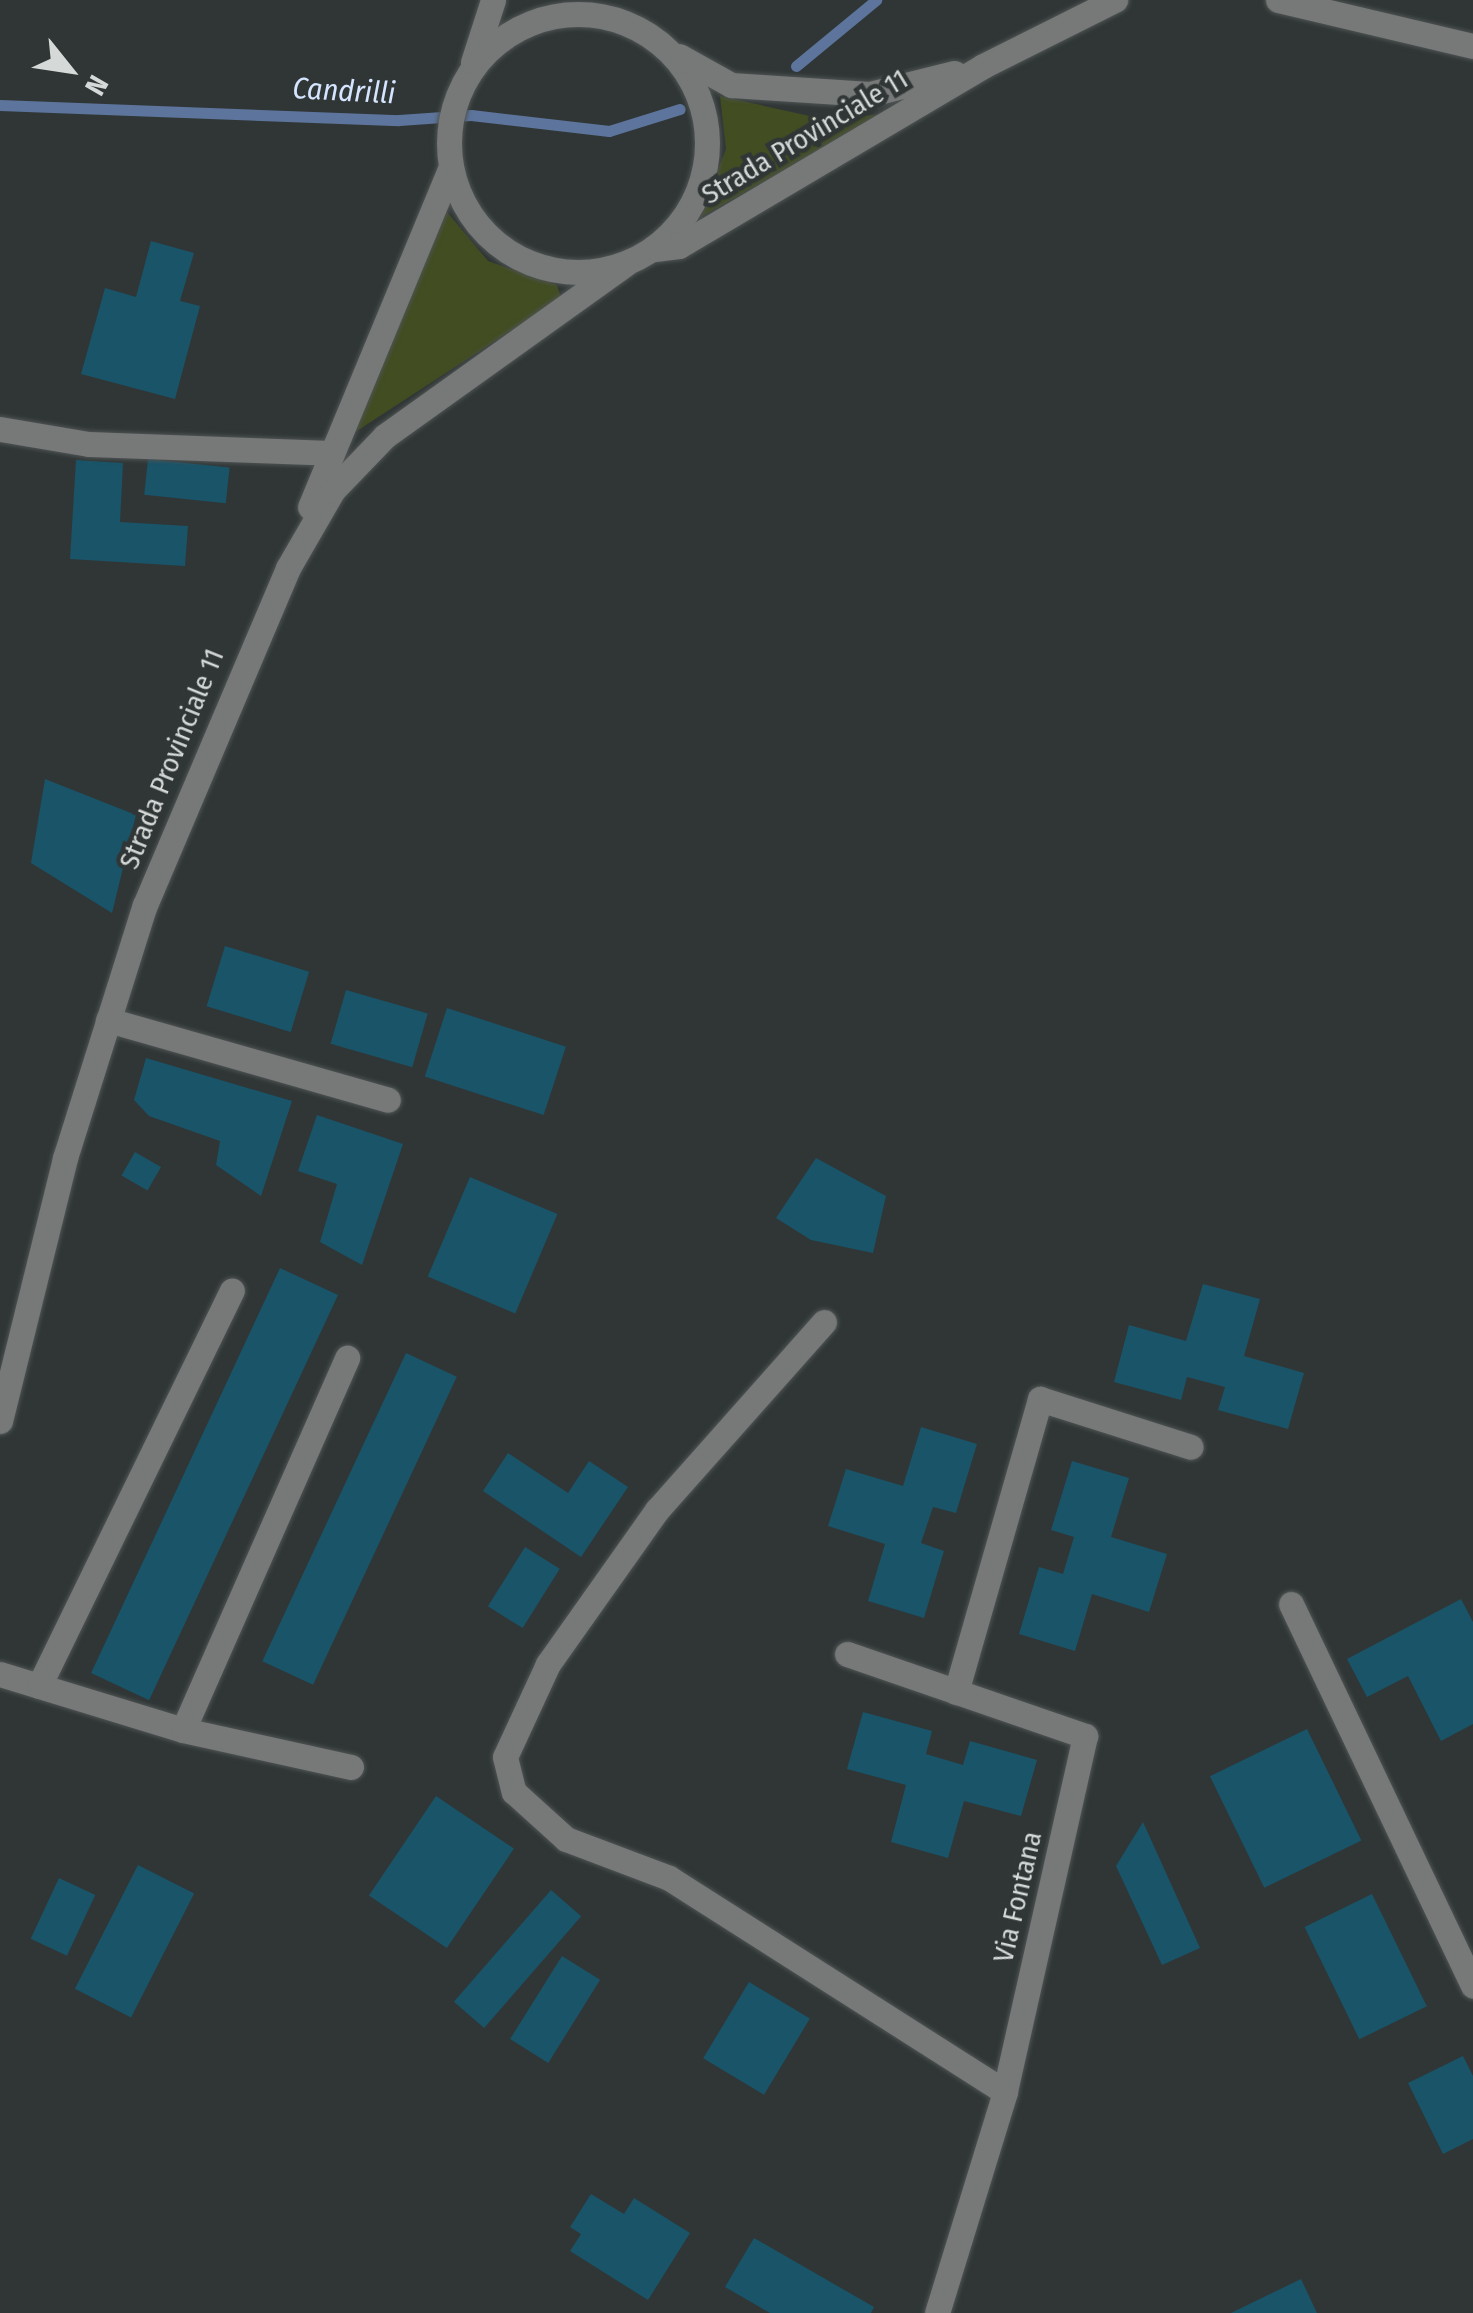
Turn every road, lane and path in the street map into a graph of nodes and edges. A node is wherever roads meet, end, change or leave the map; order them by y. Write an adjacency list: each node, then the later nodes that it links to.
1 (493, 0): 8 (street)
2 (1115, 0): 7 (street)
3 (1278, 0): 5 (street)
4 (622, 11): 6 (street, Strada Provinciale 11); 8 (street, Strada Provinciale 11)
5 (1473, 46)
6 (672, 52): 7 (street); 10 (street, Strada Provinciale 11)
7 (983, 66): 10 (street, Strada Provinciale 11)
8 (470, 72): 9 (street, Strada Provinciale 11)
9 (450, 169): 11 (street, Strada Provinciale 11); 13 (street)
10 (654, 250): 11 (street, Strada Provinciale 11)
11 (625, 264): 14 (street, Strada Provinciale 11)
12 (0, 429): 13 (street)
13 (331, 453): 14 (street)
14 (288, 568): 15 (street, Strada Provinciale 11)
15 (108, 1020): 16 (street); 20 (street, Strada Provinciale 11)
16 (388, 1100)
17 (232, 1291): 25 (street)
18 (824, 1322): 30 (street)
19 (347, 1358): 27 (street)
20 (0, 1421)
21 (1191, 1447): 26 (street)
22 (1290, 1604): 29 (street)
23 (847, 1654): 26 (street, Via Fontana)
24 (0, 1674): 25 (street)
25 (38, 1686): 27 (street)
26 (956, 1692): 30 (street, Via Fontana)
27 (184, 1730): 28 (street)
28 (351, 1767)
29 (1473, 1986)
30 (1005, 2092): 31 (street, Via Fontana)
31 (936, 2313)

